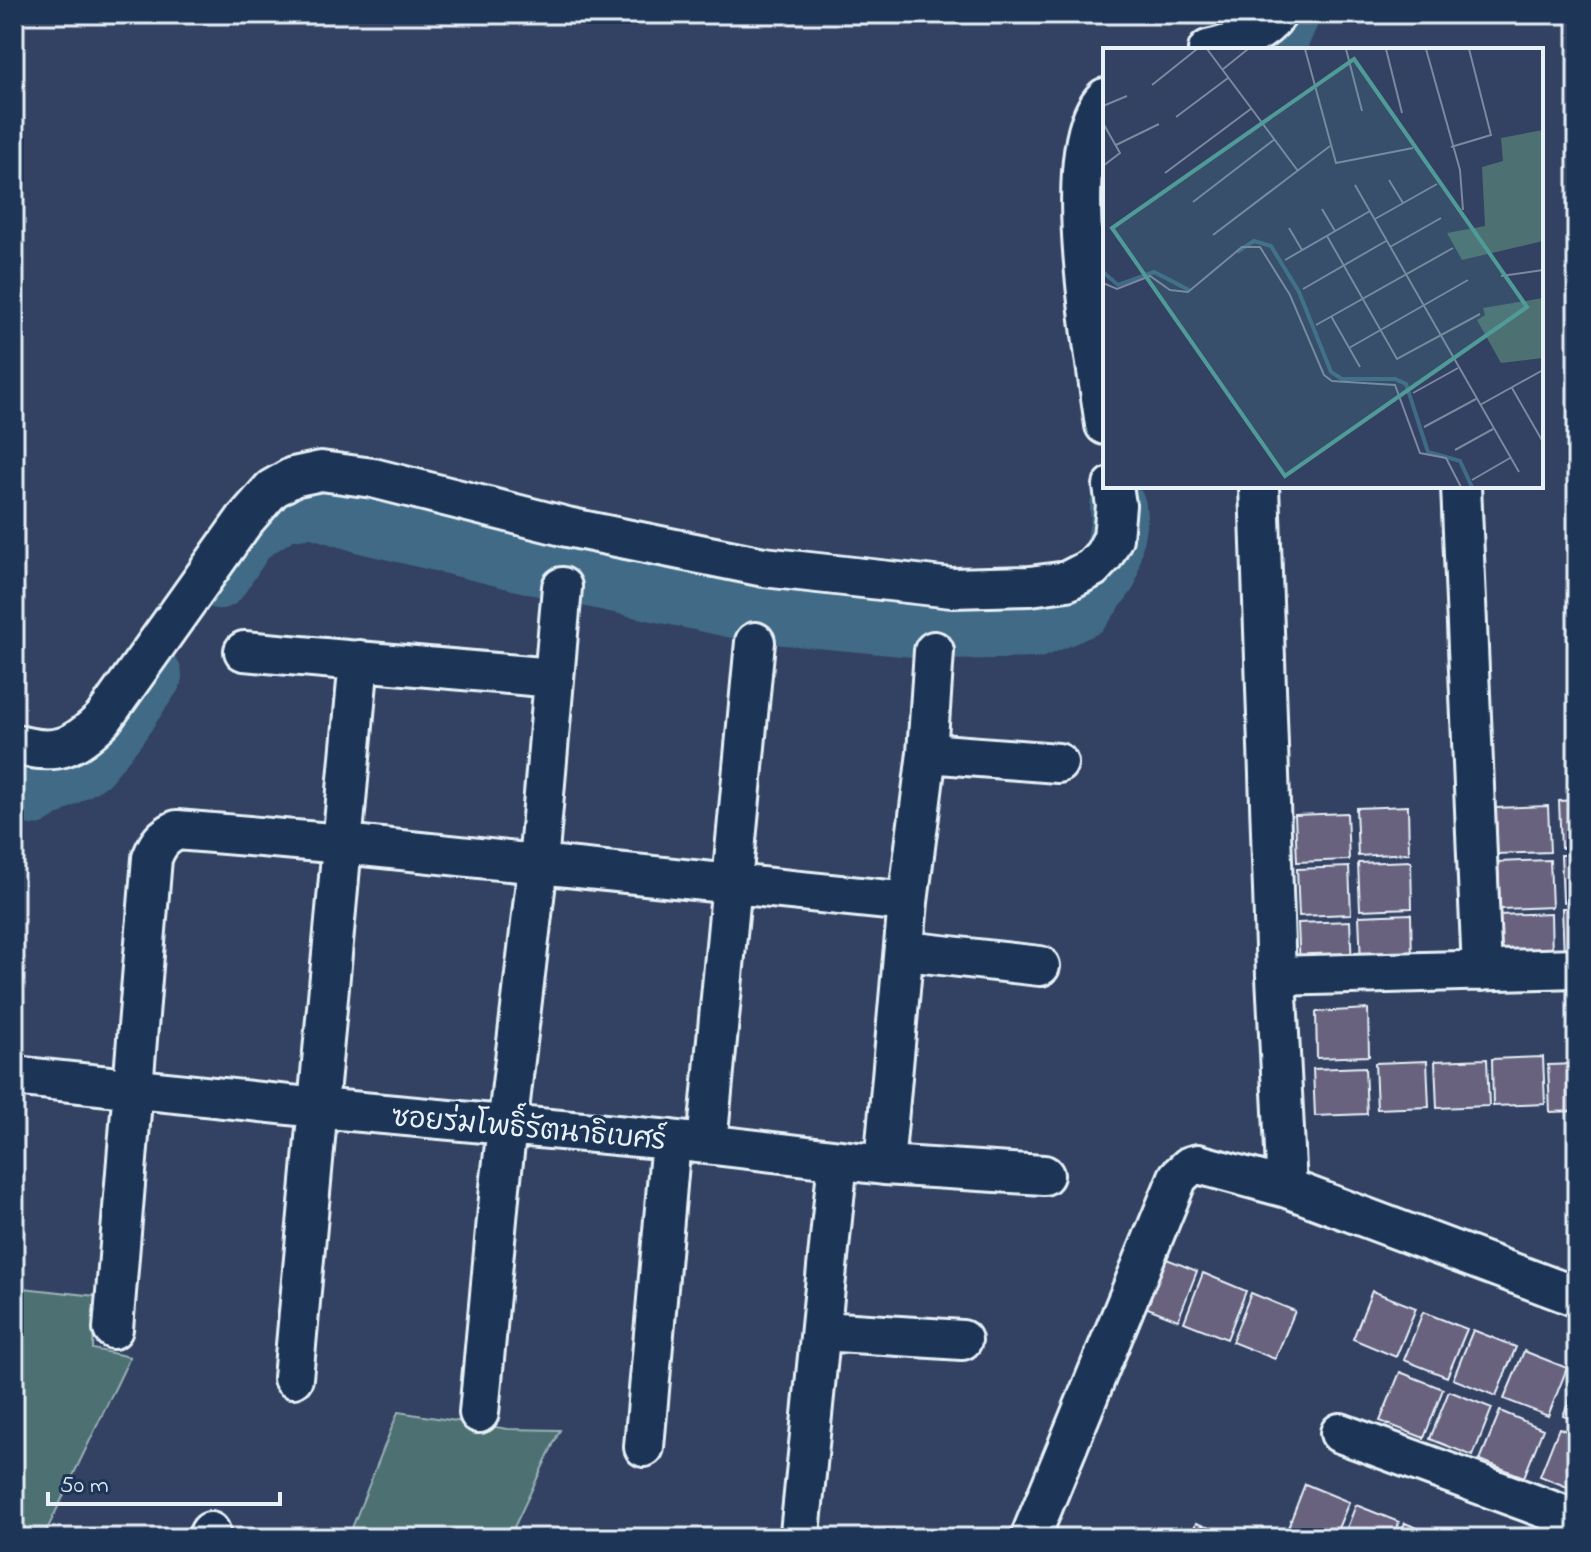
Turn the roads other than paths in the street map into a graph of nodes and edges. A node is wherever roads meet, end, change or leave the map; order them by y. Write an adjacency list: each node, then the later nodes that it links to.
1 (1277, 14): 2 (street)
2 (1214, 48)
3 (1103, 100): 4 (street)
4 (1103, 410)
5 (1113, 488): 14 (street)
6 (1259, 488): 25 (street)
7 (1461, 488): 24 (street)
8 (562, 587): 13 (street)
9 (755, 642): 19 (street)
10 (244, 651): 12 (street)
11 (934, 651): 15 (street)
12 (359, 660): 13 (street); 17 (street)
13 (554, 678): 18 (street)
14 (14, 744)
15 (927, 753): 16 (street); 20 (street)
16 (1058, 763)
17 (343, 844): 18 (street); 27 (street); 28 (street)
18 (538, 864): 19 (street); 29 (street)
19 (730, 886): 20 (street); 30 (street)
20 (908, 902): 21 (street)
21 (906, 951): 22 (street); 32 (street)
22 (1040, 966)
23 (1577, 968): 24 (street)
24 (1482, 971): 25 (street)
25 (1276, 976): 34 (street)
26 (14, 1076): 27 (street, ซอยร่มโพธิ์รัตนาธิเบศร์)
27 (133, 1088): 28 (street, ซอยร่มโพธิ์รัตนาธิเบศร์); 36 (street)
28 (318, 1108): 29 (street, ซอยร่มโพธิ์รัตนาธิเบศร์); 39 (street)
29 (507, 1125): 30 (street, ซอยร่มโพธิ์รัตนาธิเบศร์); 40 (street)
30 (689, 1142): 31 (street, ซอยร่มโพธิ์รัตนาธิเบศร์); 42 (street)
31 (838, 1160): 32 (street, ซอยร่มโพธิ์รัตนาธิเบศร์); 37 (street)
32 (884, 1165): 33 (street, ซอยร่มโพธิ์รัตนาธิเบศร์)
33 (1044, 1175)
34 (1287, 1188): 35 (street); 45 (street)
35 (1577, 1297)
36 (113, 1329)
37 (822, 1331): 38 (street); 44 (street)
38 (962, 1340)
39 (293, 1378)
40 (479, 1413)
41 (1340, 1433): 43 (street)
42 (644, 1447)
43 (1577, 1520)
44 (800, 1533)
45 (1030, 1538)

